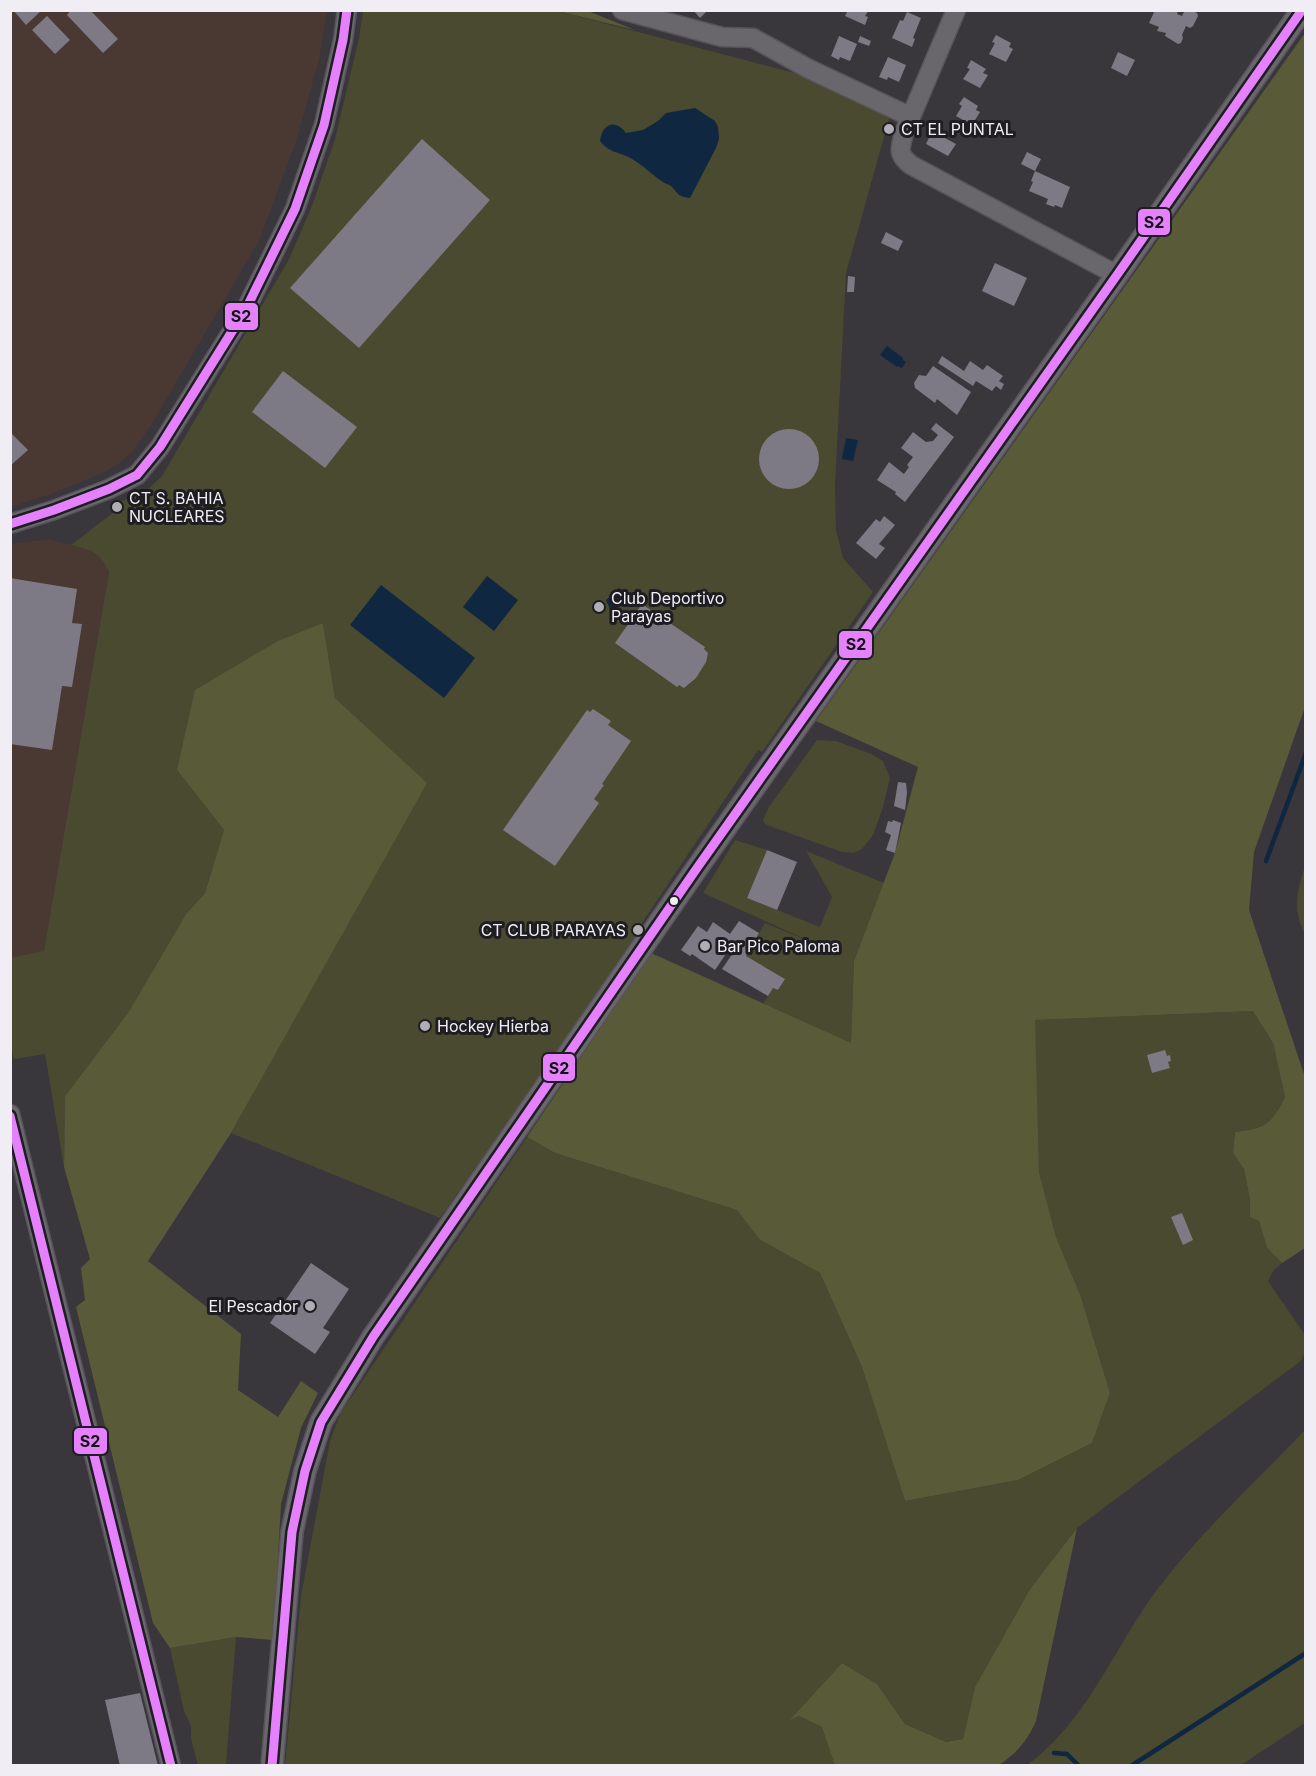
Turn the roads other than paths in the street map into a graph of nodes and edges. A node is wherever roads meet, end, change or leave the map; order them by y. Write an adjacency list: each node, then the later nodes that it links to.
1 (347, 10): 7 (street)
2 (956, 10): 5 (street)
3 (1302, 10): 6 (street)
4 (629, 11): 5 (street)
5 (911, 117): 6 (street)
6 (1117, 275): 10 (street)
7 (10, 524)
8 (10, 1114): 9 (street)
9 (171, 1766)
10 (272, 1766)

